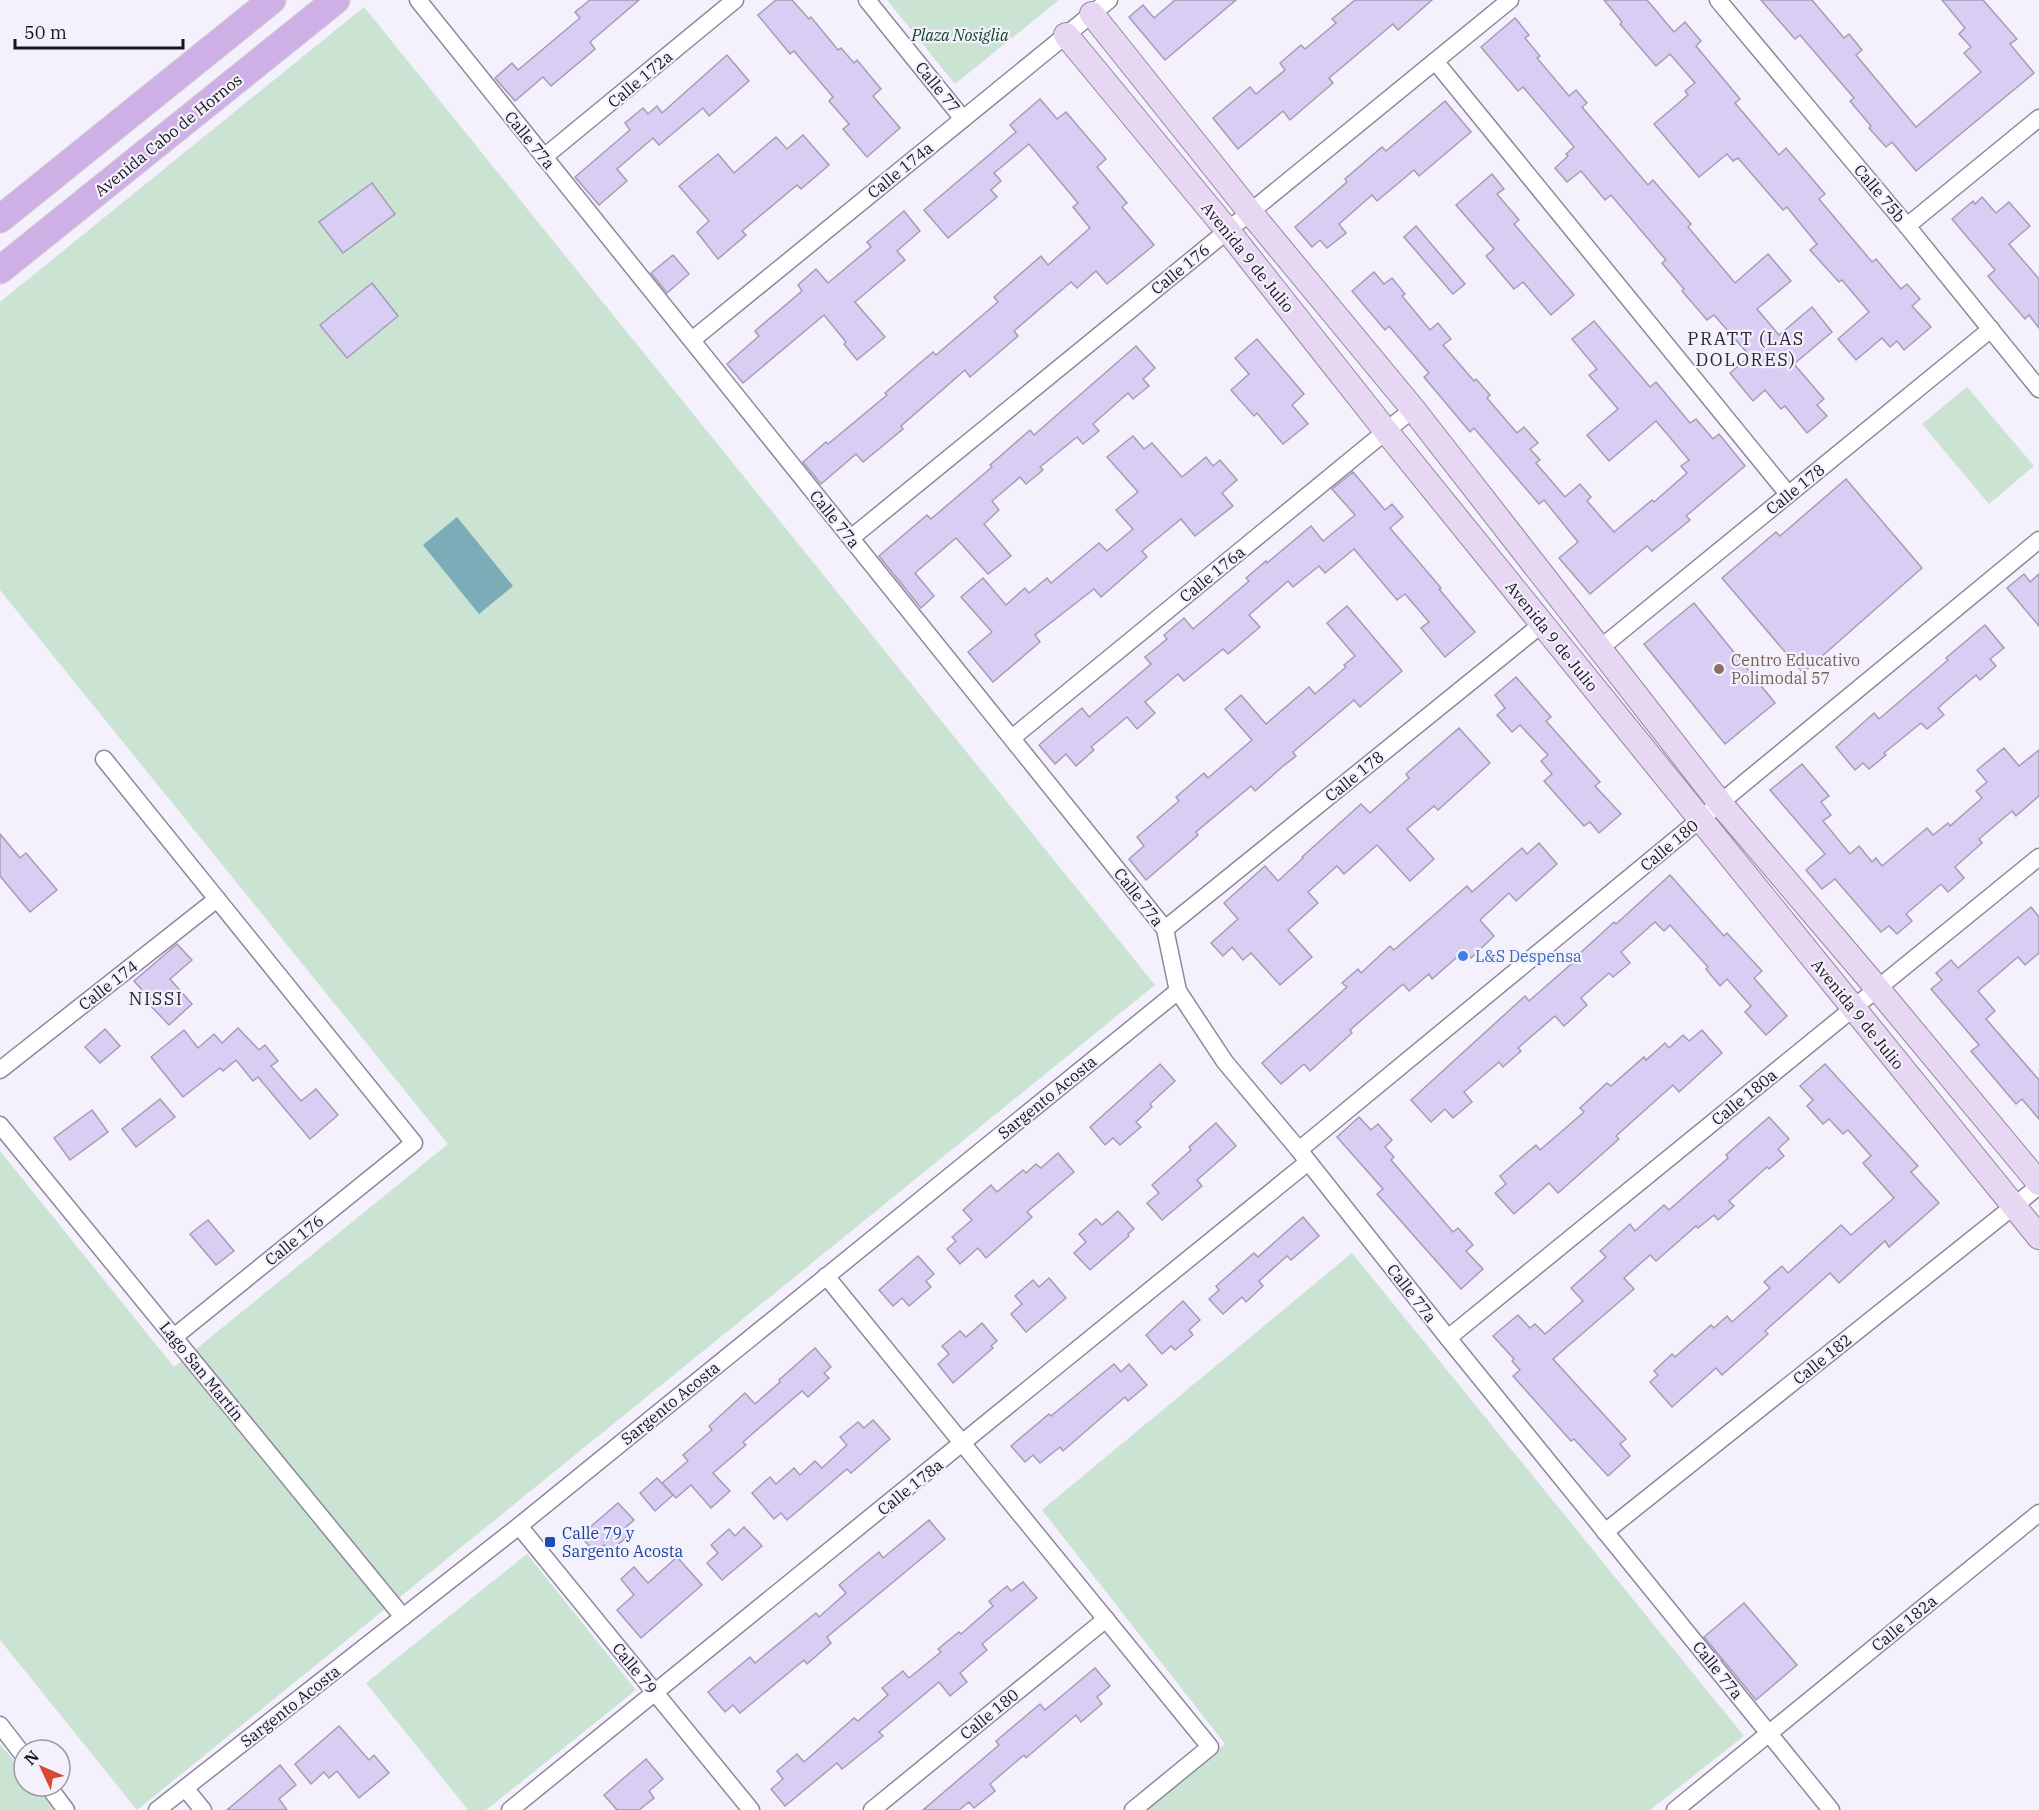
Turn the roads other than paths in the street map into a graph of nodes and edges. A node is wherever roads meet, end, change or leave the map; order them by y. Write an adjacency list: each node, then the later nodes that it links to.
1 (272, 0): 15 (main road)
2 (336, 0): 18 (main road, Avenida Cabo de Hornos)
3 (418, 0): 13 (street, Calle 77a)
4 (735, 0): 13 (street, Calle 172a)
5 (867, 0): 12 (street, Calle 77)
6 (1510, 0): 10 (street, Calle 176)
7 (1718, 0): 16 (street, Calle 75b)
8 (1100, 7): 9 (street, Calle 174a); 14 (main road, Avenida 9 de Julio)
9 (1066, 35): 12 (street, Calle 174a); 17 (main road, Avenida 9 de Julio)
10 (1435, 62): 14 (street, Calle 176); 24 (street)
11 (2039, 118): 16 (street)
12 (963, 119): 20 (street, Calle 174a)
13 (544, 157): 20 (street, Calle 77a)
14 (1250, 212): 17 (street, Calle 176); 22 (main road, Avenida 9 de Julio)
15 (0, 219)
16 (1907, 226): 19 (street, Calle 75b)
17 (1228, 231): 23 (main road, Avenida 9 de Julio); 25 (street, Calle 176)
18 (0, 270)
19 (1991, 329): 21 (street, Calle 75b); 24 (street, Calle 178)
20 (692, 340): 25 (street, Calle 77a)
21 (2039, 389)
22 (1413, 409): 23 (street, Calle 176a); 28 (main road, Avenida 9 de Julio)
23 (1386, 431): 27 (main road, Avenida 9 de Julio); 29 (street, Calle 176a)
24 (1788, 495): 28 (street, Calle 178)
25 (851, 538): 29 (street, Calle 77a)
26 (2039, 540): 31 (street, Calle 180)
27 (1542, 624): 32 (main road, Avenida 9 de Julio); 35 (street, Calle 178)
28 (1598, 650): 31 (main road, Avenida 9 de Julio)
29 (1011, 738): 35 (street, Calle 77a)
30 (104, 759): 34 (street)
31 (1720, 803): 32 (street, Calle 180); 36 (main road, Avenida 9 de Julio)
32 (1700, 819): 38 (main road, Avenida 9 de Julio); 41 (street, Calle 180)
33 (2039, 857): 36 (street, Calle 180a)
34 (217, 899): 39 (street, Calle 174); 46 (street, Calle 176)
35 (1165, 929): 37 (street, Calle 77a)
36 (1878, 988): 38 (street, Calle 180a); 42 (main road, Avenida 9 de Julio)
37 (1178, 991): 41 (street, Calle 77a); 45 (street, Sargento Acosta)
38 (1853, 1008): 43 (main road, Avenida 9 de Julio); 47 (street, Calle 180a)
39 (0, 1070)
40 (0, 1125): 46 (street, Lago San Martín)
41 (1304, 1156): 47 (street, Calle 77a); 48 (street, Calle 178a)
42 (2039, 1184): 43 (street, Calle 182)
43 (2014, 1206): 44 (main road, Avenida 9 de Julio); 51 (street, Calle 182)
44 (2039, 1237)
45 (826, 1275): 48 (street); 50 (street, Sargento Acosta)
46 (174, 1337): 52 (street, Lago San Martín)
47 (1448, 1338): 51 (street, Calle 77a)
48 (963, 1443): 53 (street); 54 (street, Calle 178a)
49 (2039, 1513): 56 (street, Calle 182a)
50 (519, 1526): 52 (street, Sargento Acosta); 54 (street, Calle 79)
51 (1605, 1532): 56 (street, Calle 77a)
52 (403, 1617): 58 (street, Sargento Acosta)
53 (1106, 1619): 63 (street, Calle 180); 64 (street)
54 (655, 1693): 61 (street, Calle 178a); 62 (street, Calle 79)
55 (0, 1725): 57 (street)
56 (1769, 1734): 65 (street); 66 (street, Calle 77a)
57 (12, 1740)
58 (185, 1788): 59 (street, Sargento Acosta); 60 (street)
59 (157, 1810)
60 (203, 1810)
61 (510, 1810)
62 (751, 1810)
63 (872, 1810)
64 (1133, 1810)
65 (1676, 1810)
66 (1831, 1810)

